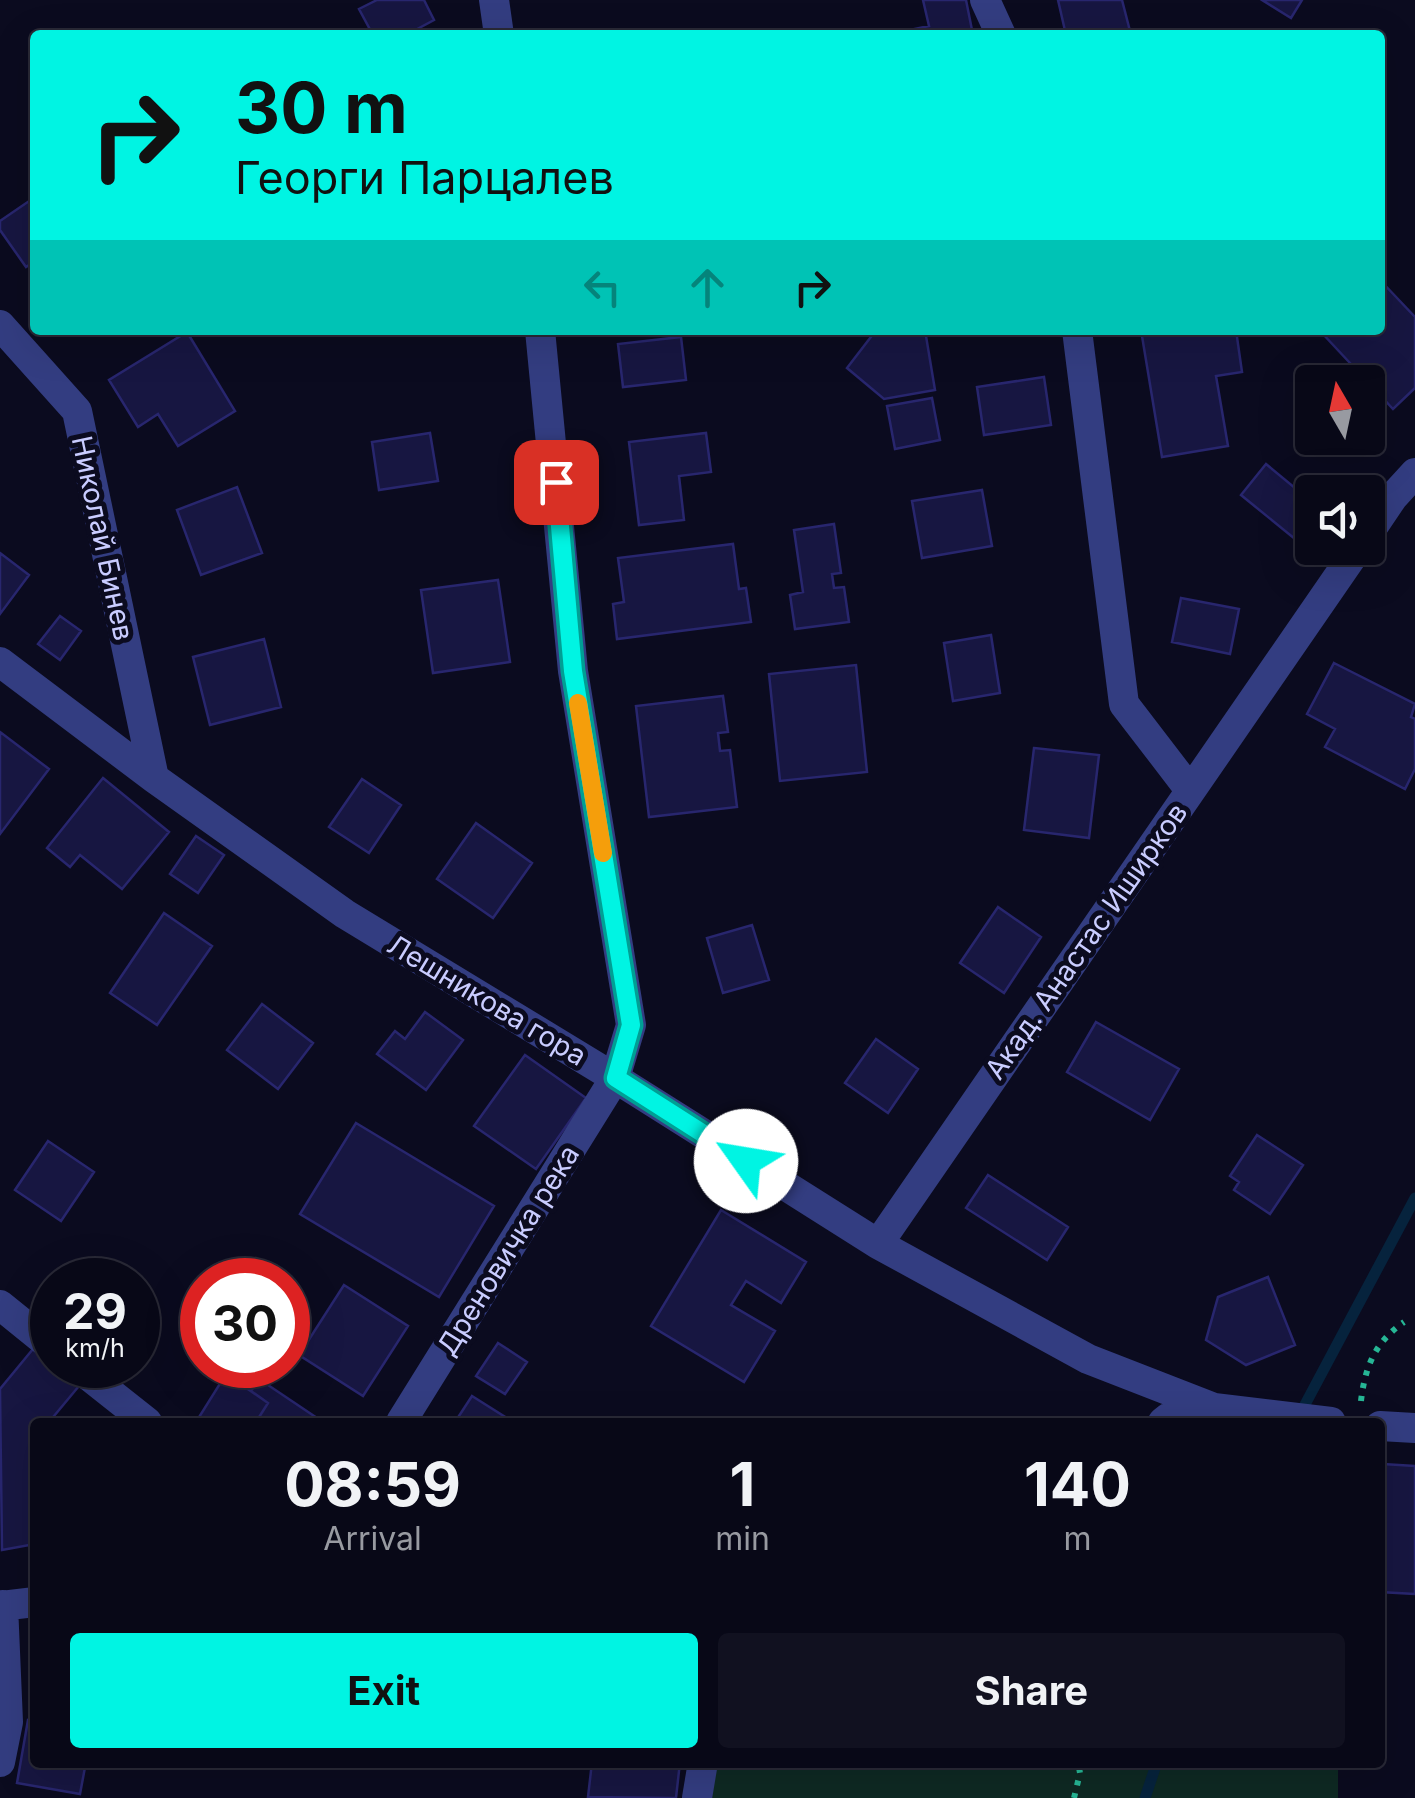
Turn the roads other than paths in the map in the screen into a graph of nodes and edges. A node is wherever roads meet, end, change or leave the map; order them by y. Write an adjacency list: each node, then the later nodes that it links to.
1 (494, 0): 3 (street)
2 (985, 0): 4 (street)
3 (498, 30)
4 (998, 30)
5 (0, 324): 12 (street, Николай Бинев)
6 (540, 335): 14 (street, Дреновичка река)
7 (1078, 335): 13 (street, Акад. Анастас Иширков)
8 (1415, 473): 9 (street)
9 (1385, 508)
10 (1346, 565): 13 (street)
11 (0, 662): 12 (street, Лешникова гора)
12 (154, 778): 14 (street, Лешникова гора)
13 (1190, 790): 15 (street, Акад. Анастас Иширков)
14 (616, 1078): 15 (street, Лешникова гора); 21 (street, Дреновичка река)
15 (878, 1244): 19 (street, Лешникова гора)
16 (0, 1305): 17 (street)
17 (30, 1329)
18 (104, 1388): 20 (street)
19 (1214, 1408): 22 (street); 23 (street, Лешникова гора)
20 (143, 1418)
21 (404, 1418)
22 (1168, 1418)
23 (1298, 1418)
24 (1385, 1421): 25 (street)
25 (1415, 1428)
26 (30, 1602): 27 (street)
27 (2, 1605): 28 (street)
28 (0, 1762)
29 (702, 1768): 30 (street)
30 (697, 1798)

